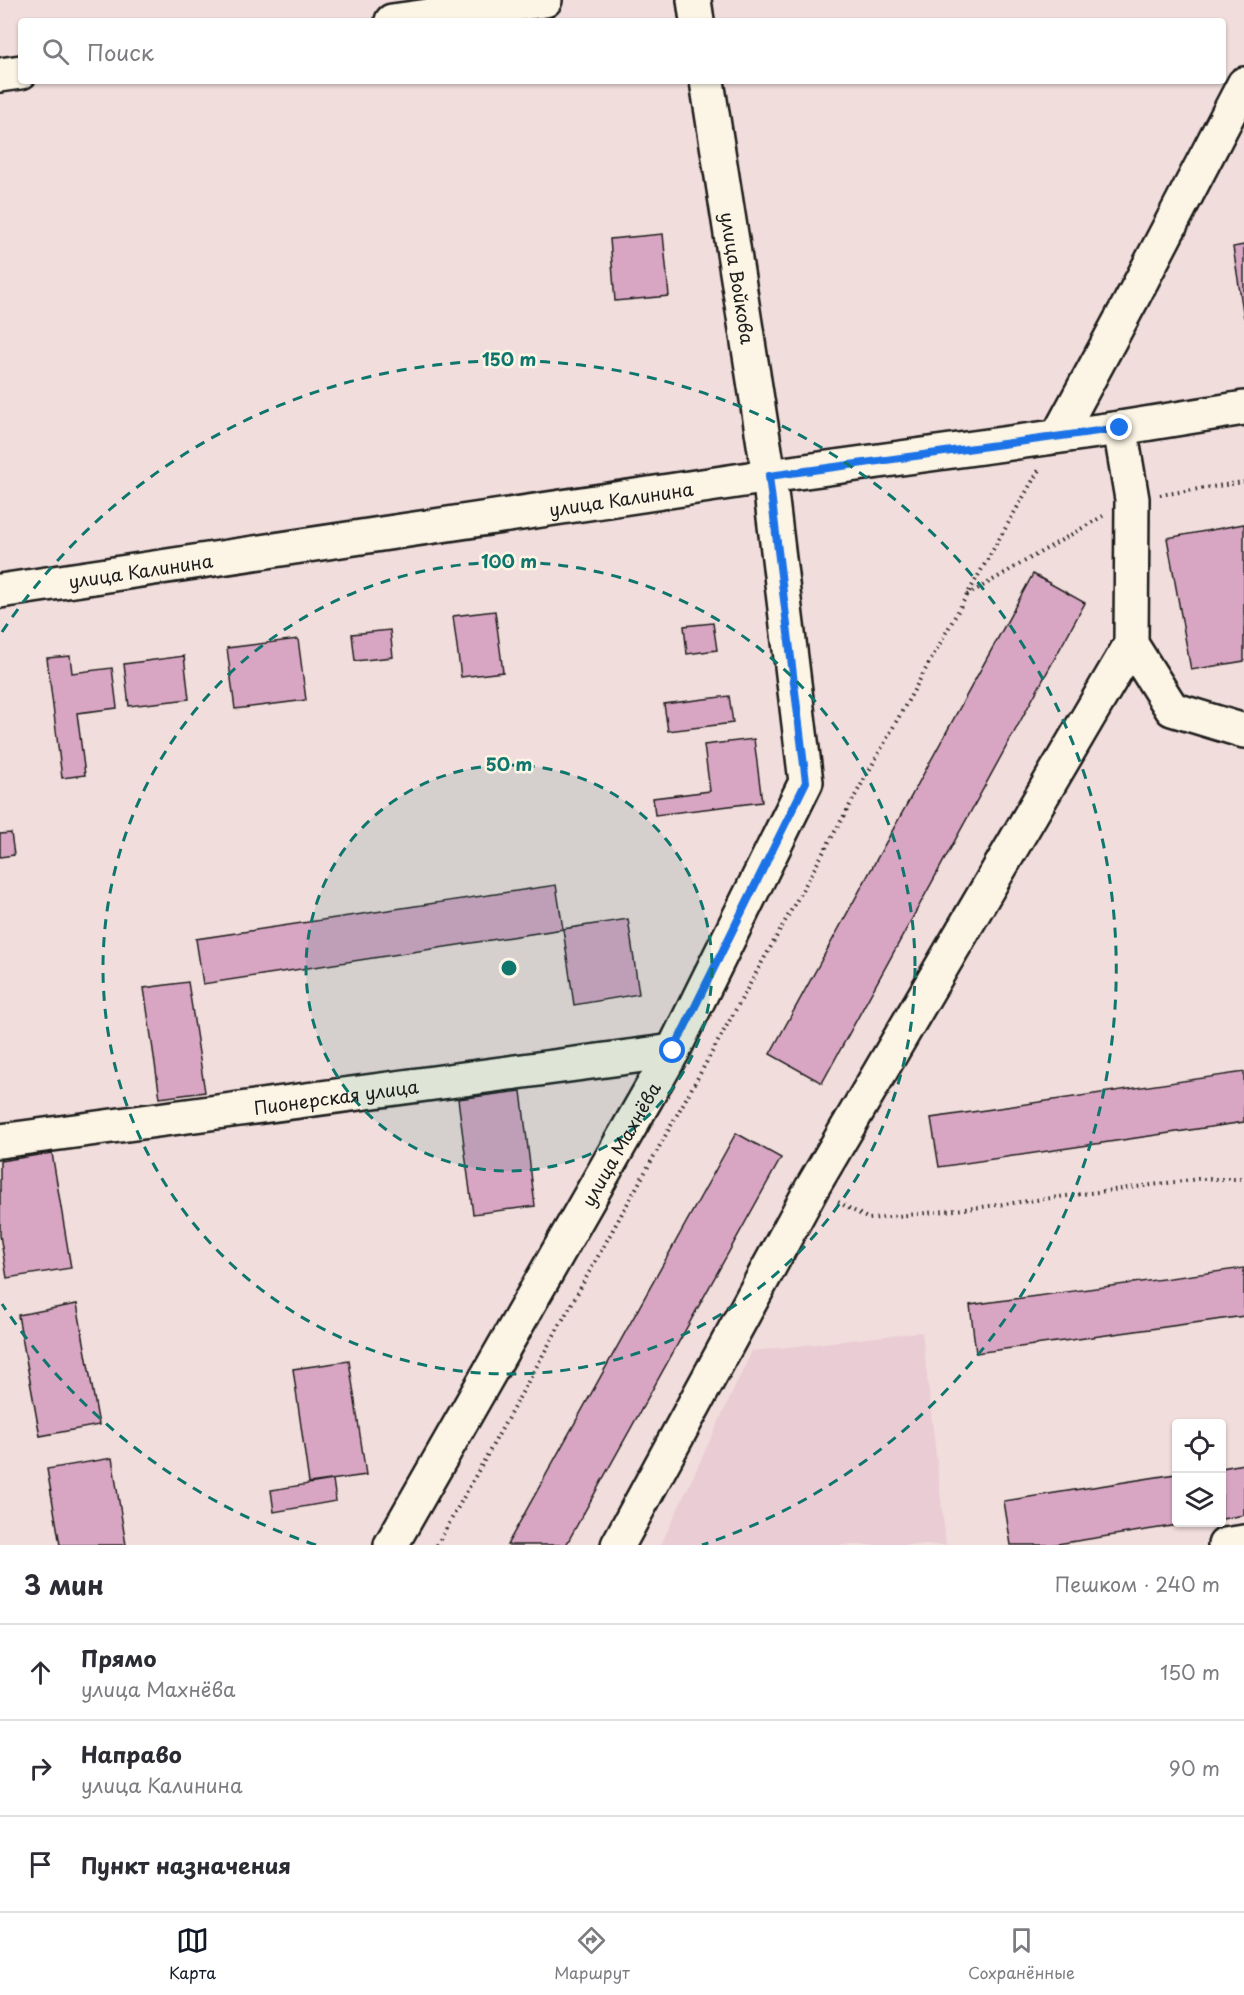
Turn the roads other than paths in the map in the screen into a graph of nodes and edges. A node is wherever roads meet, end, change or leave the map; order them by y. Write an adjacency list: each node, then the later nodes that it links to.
1 (545, 0): 3 (street)
2 (694, 0): 4 (street)
3 (414, 18)
4 (697, 18)
5 (18, 72): 6 (street)
6 (0, 75)
7 (707, 84): 12 (street, улица Войкова)
8 (1241, 89): 11 (street)
9 (1244, 408): 10 (street, улица Калинина)
10 (1120, 428): 11 (street, улица Калинина); 14 (street)
11 (1058, 436): 12 (street, улица Калинина)
12 (769, 476): 13 (street, улица Калинина); 16 (street, улица Махнёва)
13 (0, 591)
14 (1131, 644): 15 (street); 20 (street)
15 (1244, 731)
16 (673, 1051): 17 (street, Пионерская улица); 19 (street, улица Махнёва)
17 (0, 1141)
18 (1244, 1542): 21 (street)
19 (391, 1545)
20 (618, 1545)
21 (1225, 1545)

